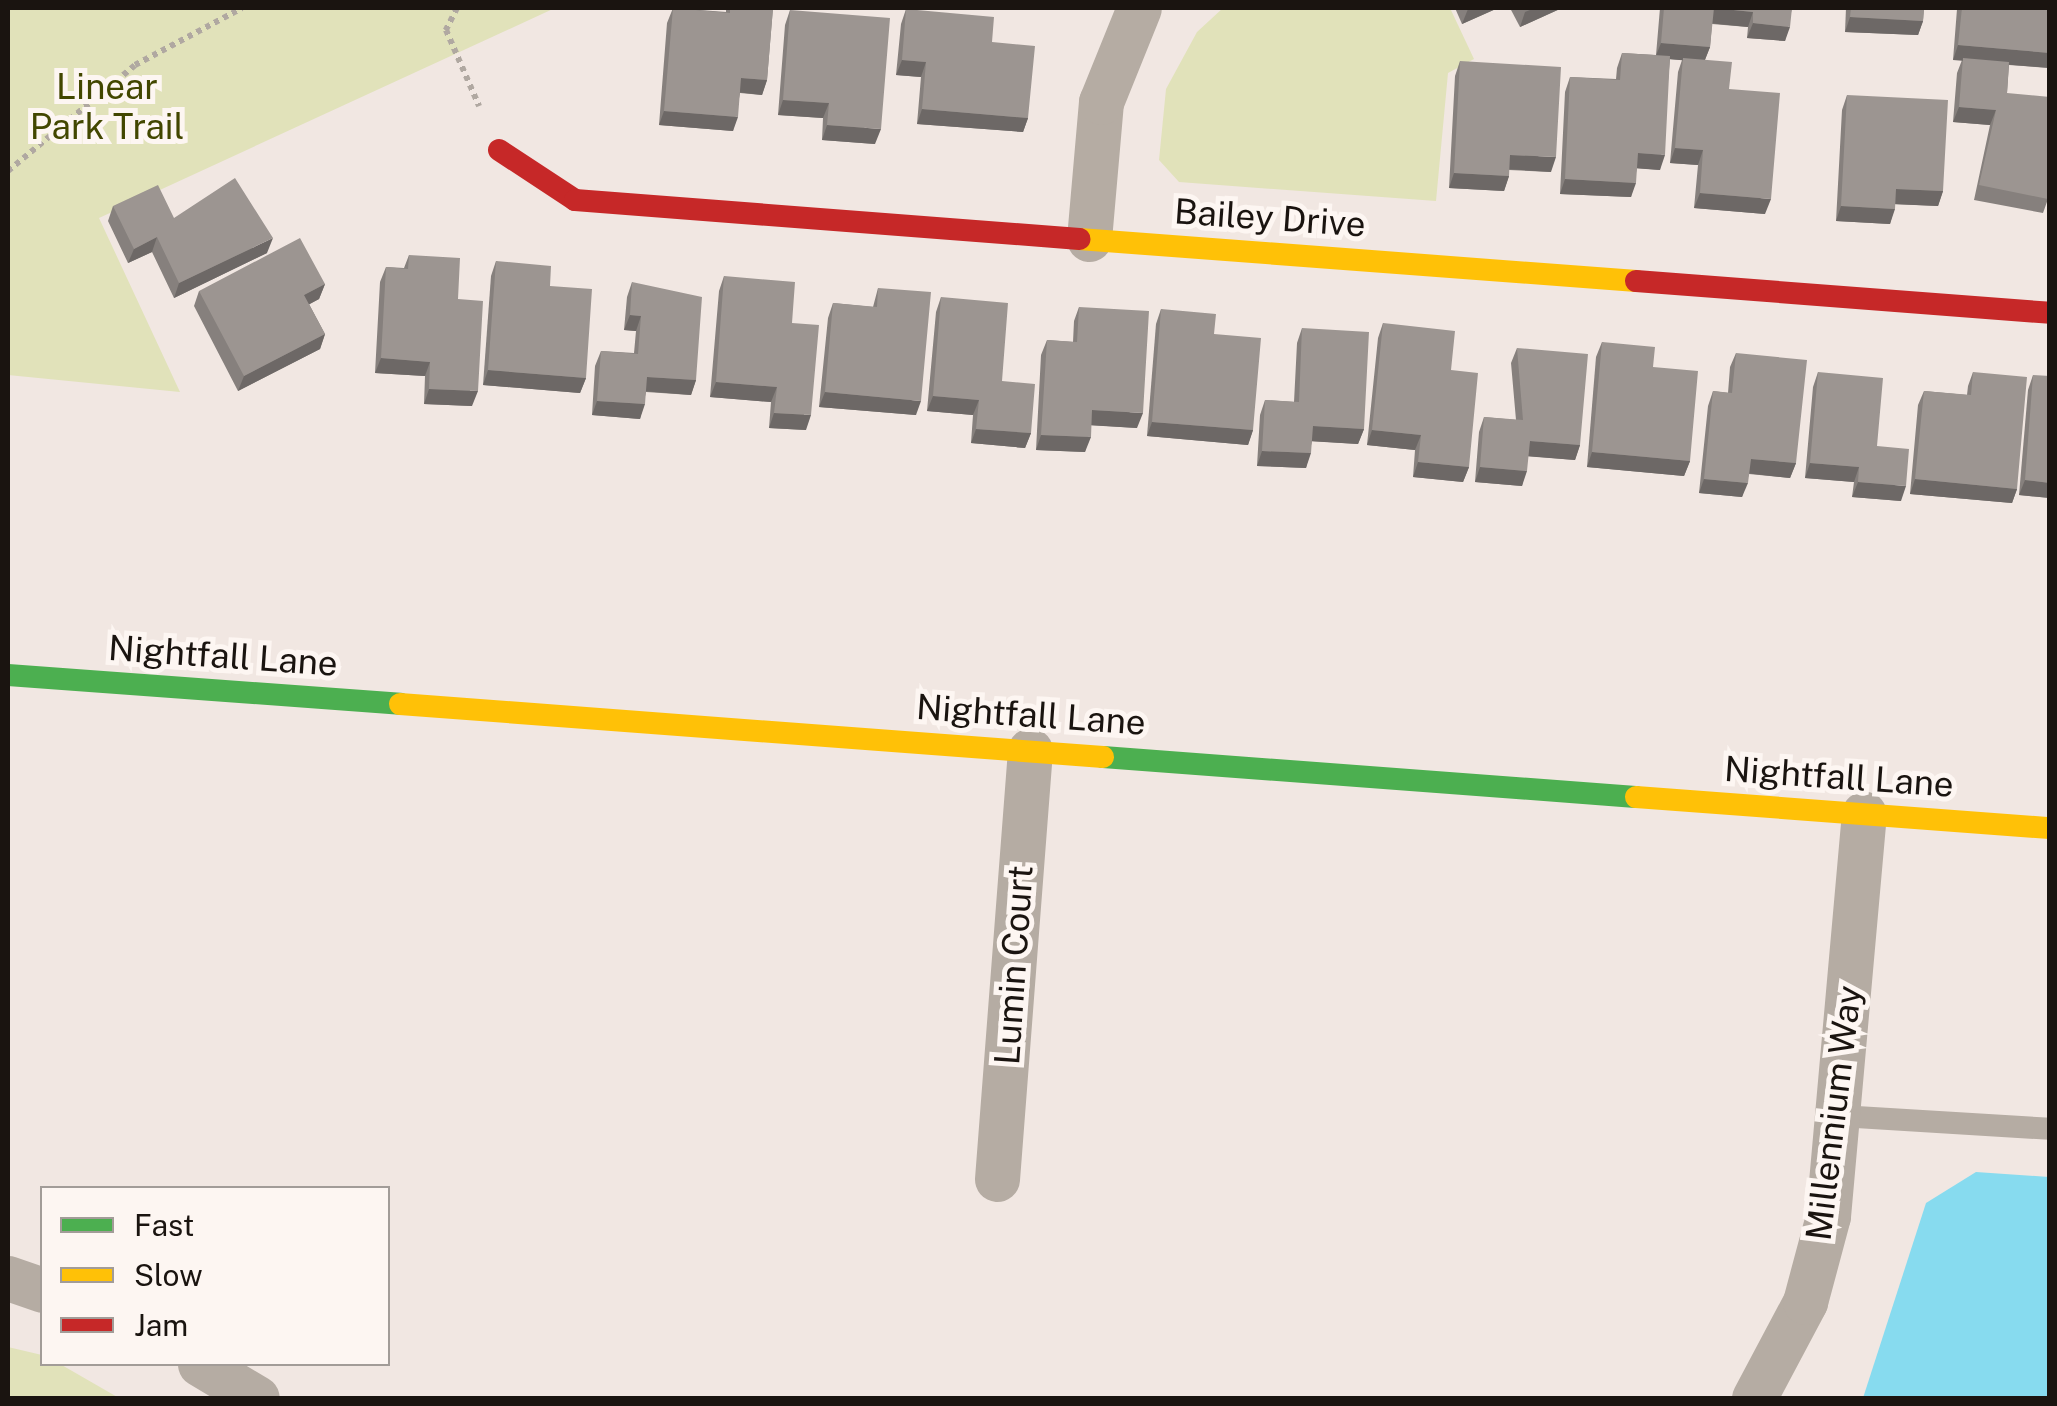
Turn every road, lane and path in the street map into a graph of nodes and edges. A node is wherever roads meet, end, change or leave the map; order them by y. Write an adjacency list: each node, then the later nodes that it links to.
1 (242, 8): 5 (path)
2 (457, 8): 4 (path)
3 (1138, 8): 6 (street)
4 (499, 150): 6 (street, Bailey Drive)
5 (8, 171)
6 (1089, 239): 7 (street, Bailey Drive)
7 (2050, 313)
8 (8, 675): 9 (street, Nightfall Lane)
9 (1030, 750): 10 (street, Nightfall Lane); 14 (street, Lumin Court)
10 (1864, 814): 11 (street, Nightfall Lane); 12 (street, Millennium Way)
11 (2050, 828)
12 (1840, 1116): 13 (lane); 19 (street, Millennium Way)
13 (2050, 1129)
14 (997, 1179)
15 (8, 1278): 16 (street)
16 (40, 1289)
17 (203, 1366): 18 (street)
18 (257, 1398)
19 (1754, 1398)

